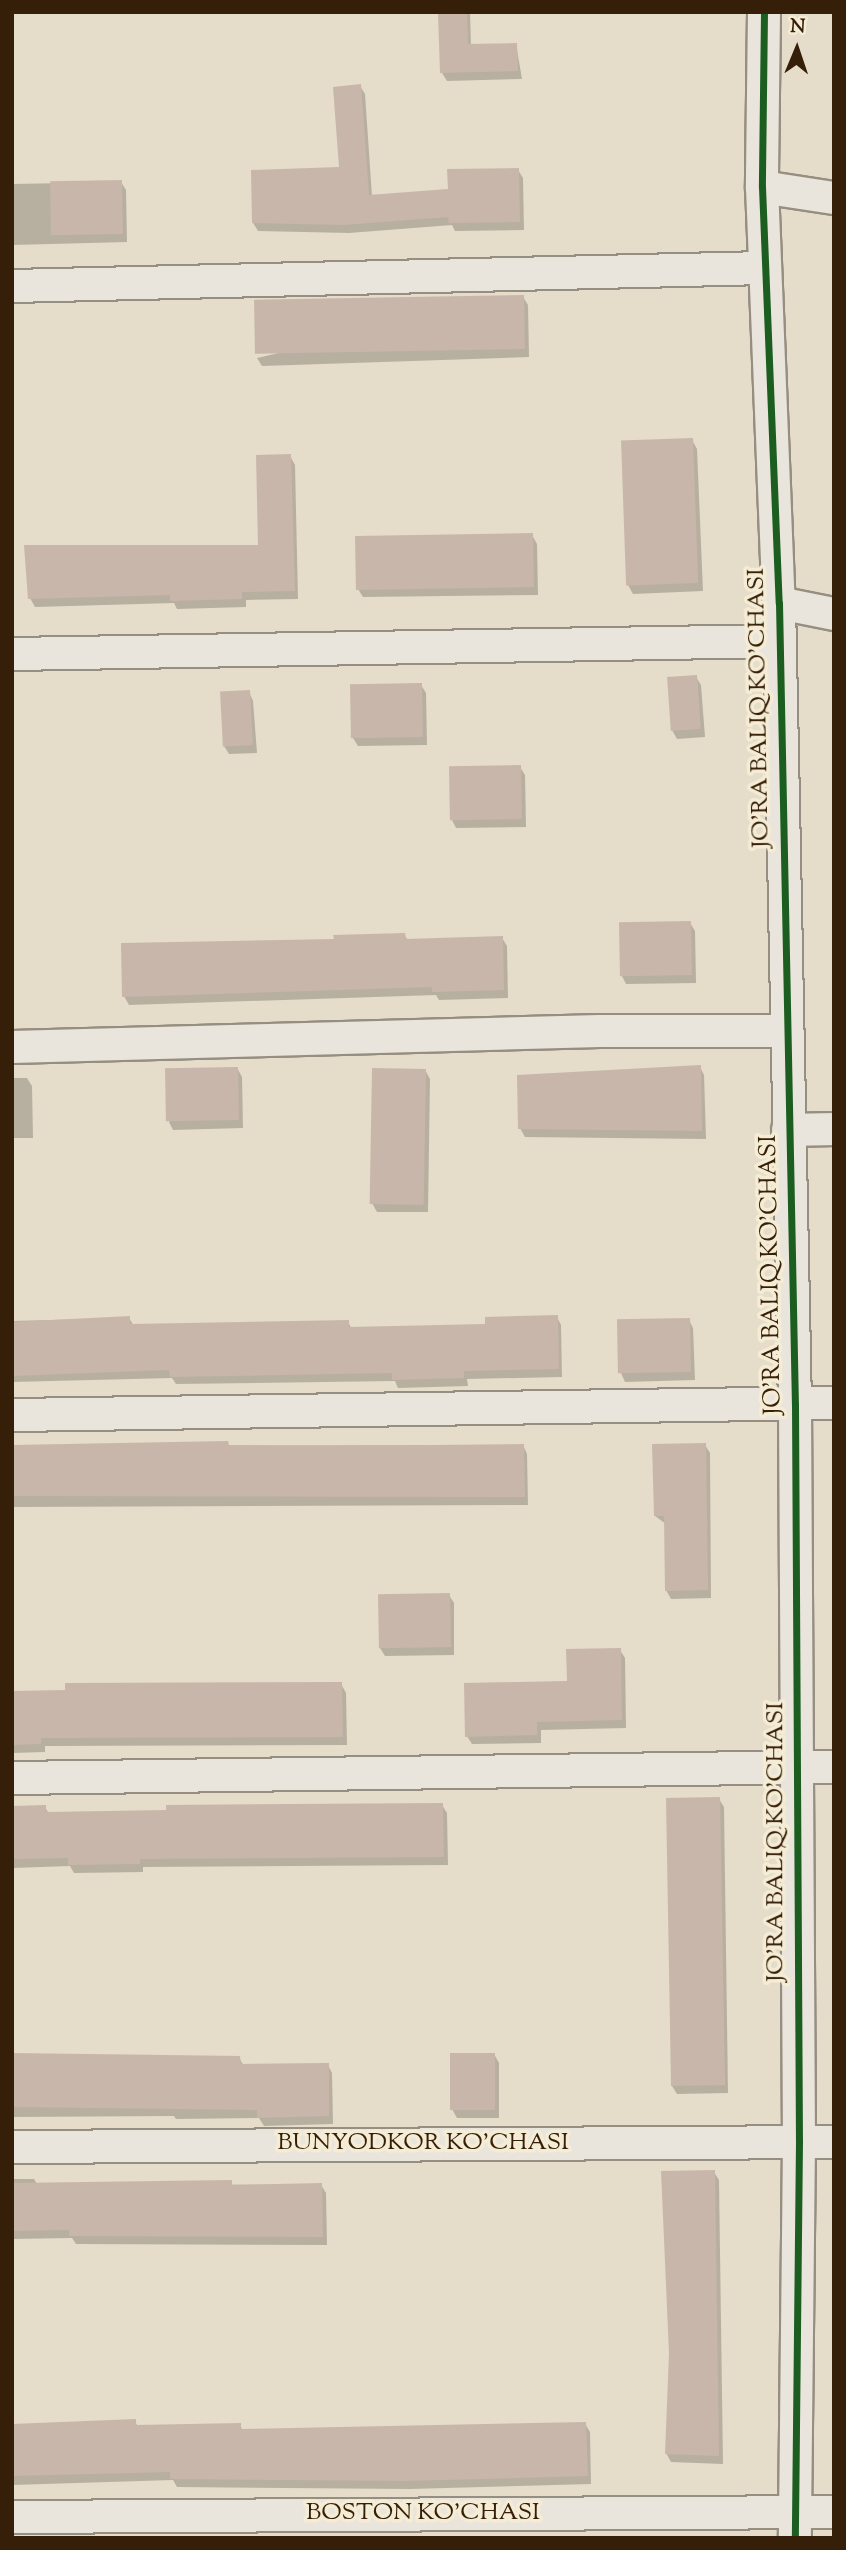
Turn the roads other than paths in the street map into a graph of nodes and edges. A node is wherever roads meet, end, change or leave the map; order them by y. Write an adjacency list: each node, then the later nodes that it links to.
1 (764, 12): 2 (street, JO'RA BALIQ KO'CHASI)
2 (762, 187): 3 (street); 4 (street, JO'RA BALIQ KO'CHASI)
3 (834, 198)
4 (765, 268): 5 (street); 6 (street, JO'RA BALIQ KO'CHASI)
5 (12, 286)
6 (779, 603): 7 (street); 8 (street, JO'RA BALIQ KO'CHASI)
7 (834, 614)
8 (778, 640): 9 (street); 10 (street, JO'RA BALIQ KO'CHASI)
9 (12, 654)
10 (784, 1031): 11 (street); 12 (street, JO'RA BALIQ KO'CHASI)
11 (12, 1047)
12 (788, 1129): 13 (street); 15 (street, JO'RA BALIQ KO'CHASI)
13 (834, 1129)
14 (834, 1403): 15 (street)
15 (795, 1405): 16 (street); 18 (street, JO'RA BALIQ KO'CHASI)
16 (12, 1415)
17 (834, 1767): 18 (street)
18 (794, 1768): 19 (street); 20 (street, JO'RA BALIQ KO'CHASI)
19 (12, 1778)
20 (799, 2141): 21 (street, BUNYODKOR KO'CHASI); 22 (street, BUNYODKOR KO'CHASI); 25 (street, JO'RA BALIQ KO'CHASI)
21 (834, 2142)
22 (12, 2147)
23 (834, 2512): 25 (street, BOSTON KO'CHASI)
24 (12, 2517): 25 (street, BOSTON KO'CHASI)
25 (795, 2525)

